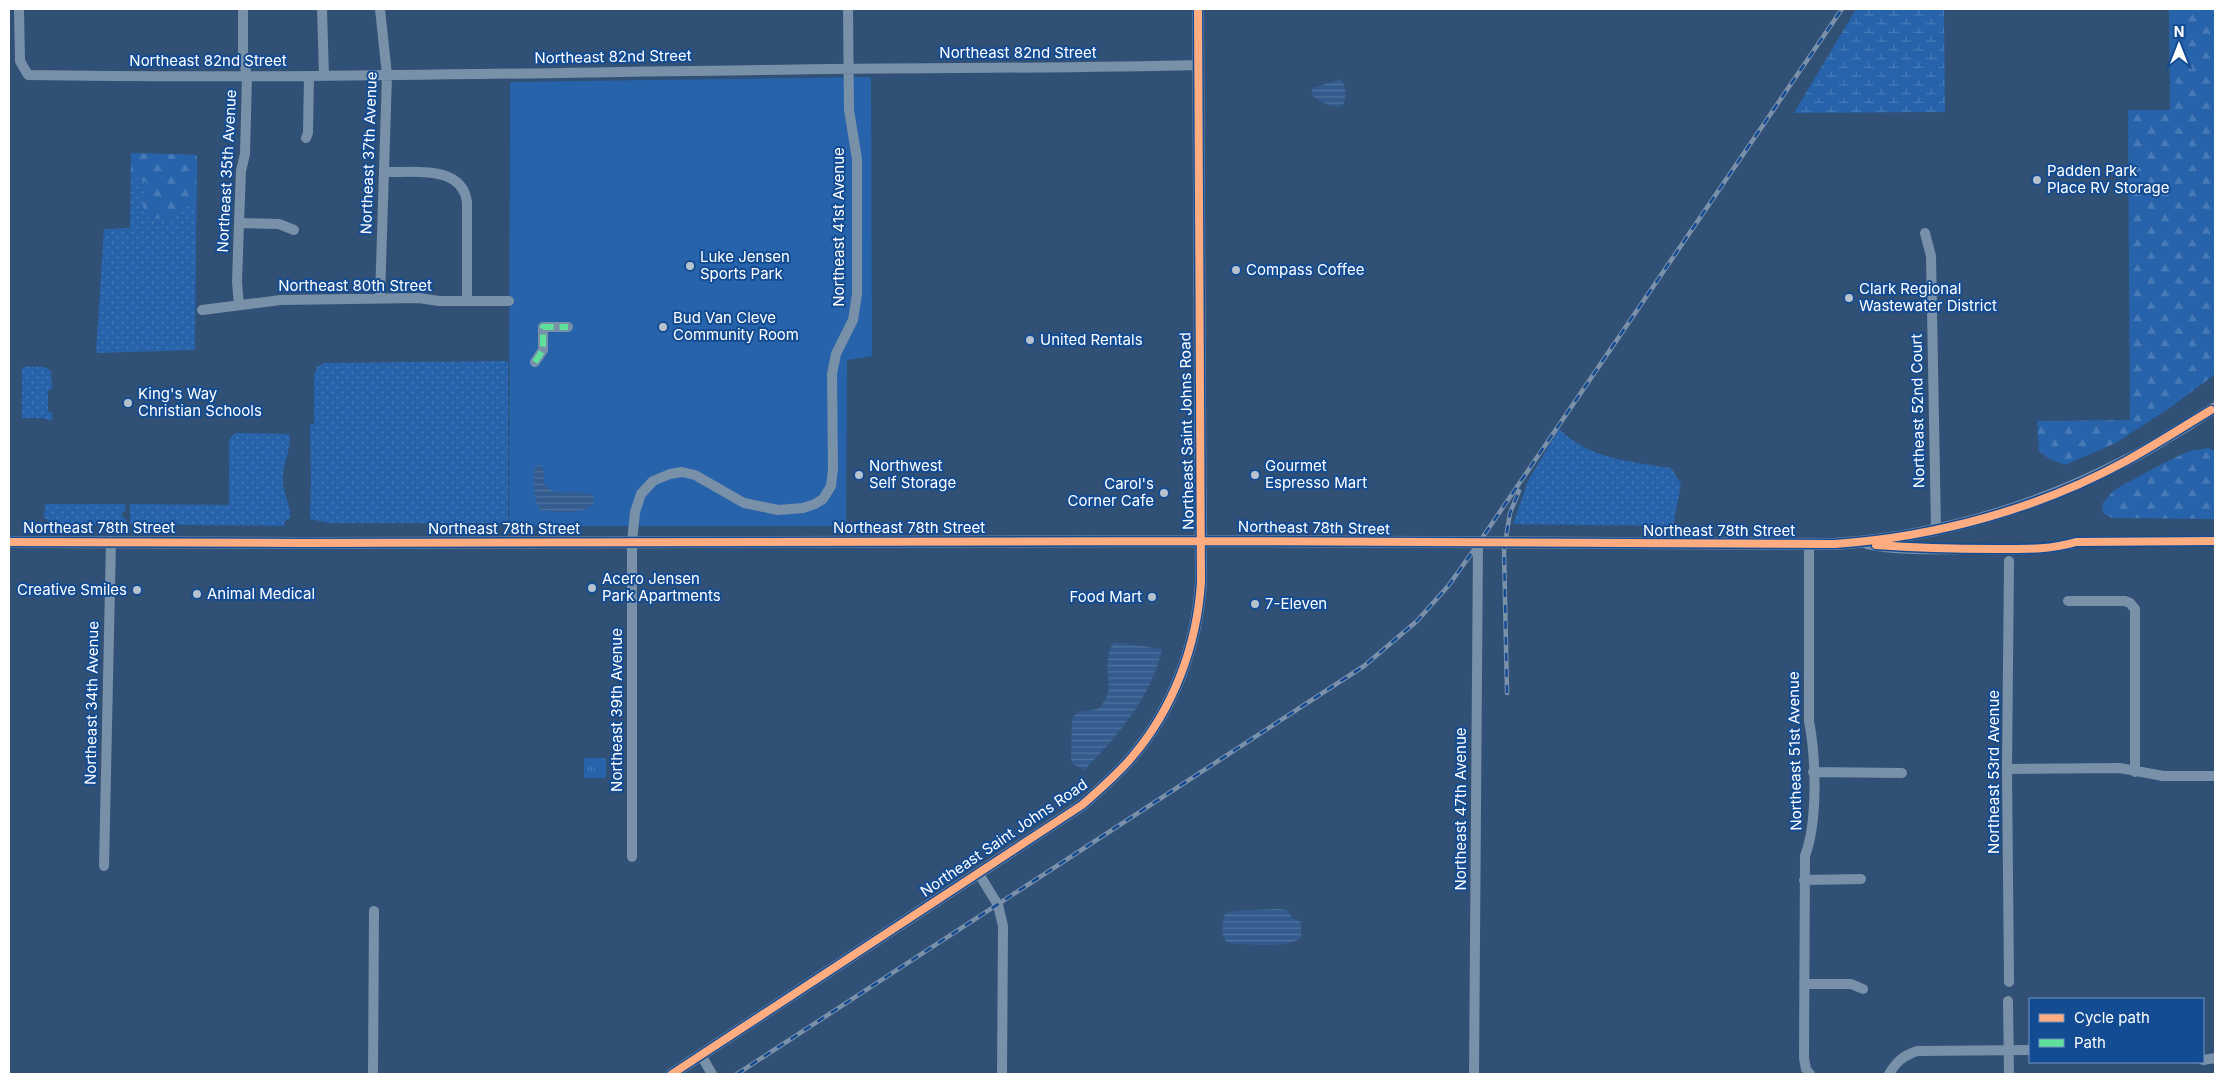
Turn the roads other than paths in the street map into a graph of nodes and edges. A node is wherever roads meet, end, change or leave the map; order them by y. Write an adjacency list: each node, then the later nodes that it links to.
1 (19, 9): 10 (street, Northeast 82nd Street)
2 (244, 9): 10 (street, Northeast 35th Avenue)
3 (322, 9): 12 (street)
4 (380, 9): 9 (street, Northeast 37th Avenue)
5 (848, 9): 8 (street, Northeast 41st Avenue)
6 (1198, 9): 7 (main road, Northeast Saint Johns Road)
7 (1198, 65): 8 (street, Northeast 82nd Street); 29 (main road, Northeast Saint Johns Road)
8 (848, 68): 9 (street, Northeast 82nd Street); 26 (street, Northeast 41st Avenue)
9 (387, 75): 12 (street, Northeast 82nd Street); 14 (street, Northeast 37th Avenue)
10 (247, 76): 11 (street, Northeast 82nd Street); 15 (street, Northeast 35th Avenue)
11 (309, 76): 12 (street, Northeast 82nd Street); 13 (street)
12 (324, 76)
13 (306, 138)
14 (384, 172): 18 (street, Northeast 37th Avenue); 19 (street)
15 (239, 223): 16 (street); 21 (street, Northeast 35th Avenue)
16 (294, 230)
17 (1925, 233): 27 (street, Northeast 52nd Court)
18 (380, 298): 19 (street, Northeast 80th Street); 21 (street, Northeast 80th Street)
19 (467, 301): 20 (street, Northeast 80th Street)
20 (509, 301)
21 (239, 305): 22 (street, Northeast 80th Street)
22 (202, 310)
23 (568, 327): 24 (street)
24 (535, 362)
25 (2214, 411): 27 (main road, Northeast 78th Street)
26 (823, 499): 32 (street, Northeast 39th Avenue)
27 (1936, 529): 33 (main road, Northeast 78th Street)
28 (111, 541): 31 (main road, Northeast 78th Street); 32 (main road, Northeast 78th Street); 44 (street, Northeast 34th Avenue)
29 (1202, 541): 32 (main road, Northeast 78th Street); 34 (main road, Northeast 78th Street); 45 (main road, Northeast Saint Johns Road)
30 (2215, 541): 33 (street)
31 (9, 542)
32 (632, 542): 43 (street, Northeast 39th Avenue)
33 (1860, 542): 35 (main road, Northeast 78th Street)
34 (1478, 544): 35 (main road, Northeast 78th Street); 60 (street, Northeast 47th Avenue)
35 (1808, 545): 39 (street, Northeast 51st Avenue)
36 (2009, 561): 38 (street, Northeast 53rd Avenue)
37 (2068, 601): 40 (street)
38 (2008, 769): 40 (street); 49 (street, Northeast 53rd Avenue)
39 (1813, 772): 41 (street); 47 (street, Northeast 51st Avenue)
40 (2135, 772): 42 (street)
41 (1902, 773)
42 (2215, 776)
43 (632, 857)
44 (104, 866)
45 (979, 874): 55 (main road, Northeast Saint Johns Road); 59 (street)
46 (1861, 879): 47 (street)
47 (1804, 880): 50 (street, Northeast 51st Avenue)
48 (374, 911): 56 (street)
49 (2009, 982)
50 (1804, 984): 51 (street); 61 (street, Northeast 51st Avenue)
51 (1863, 989)
52 (2008, 1001): 53 (street)
53 (2009, 1050): 54 (street); 62 (street); 63 (street)
54 (2029, 1050)
55 (701, 1055): 57 (main road, Northeast Saint Johns Road); 58 (street)
56 (373, 1074)
57 (672, 1074)
58 (712, 1074)
59 (1002, 1074)
60 (1474, 1074)
61 (1810, 1074)
62 (1889, 1074)
63 (2008, 1074)

